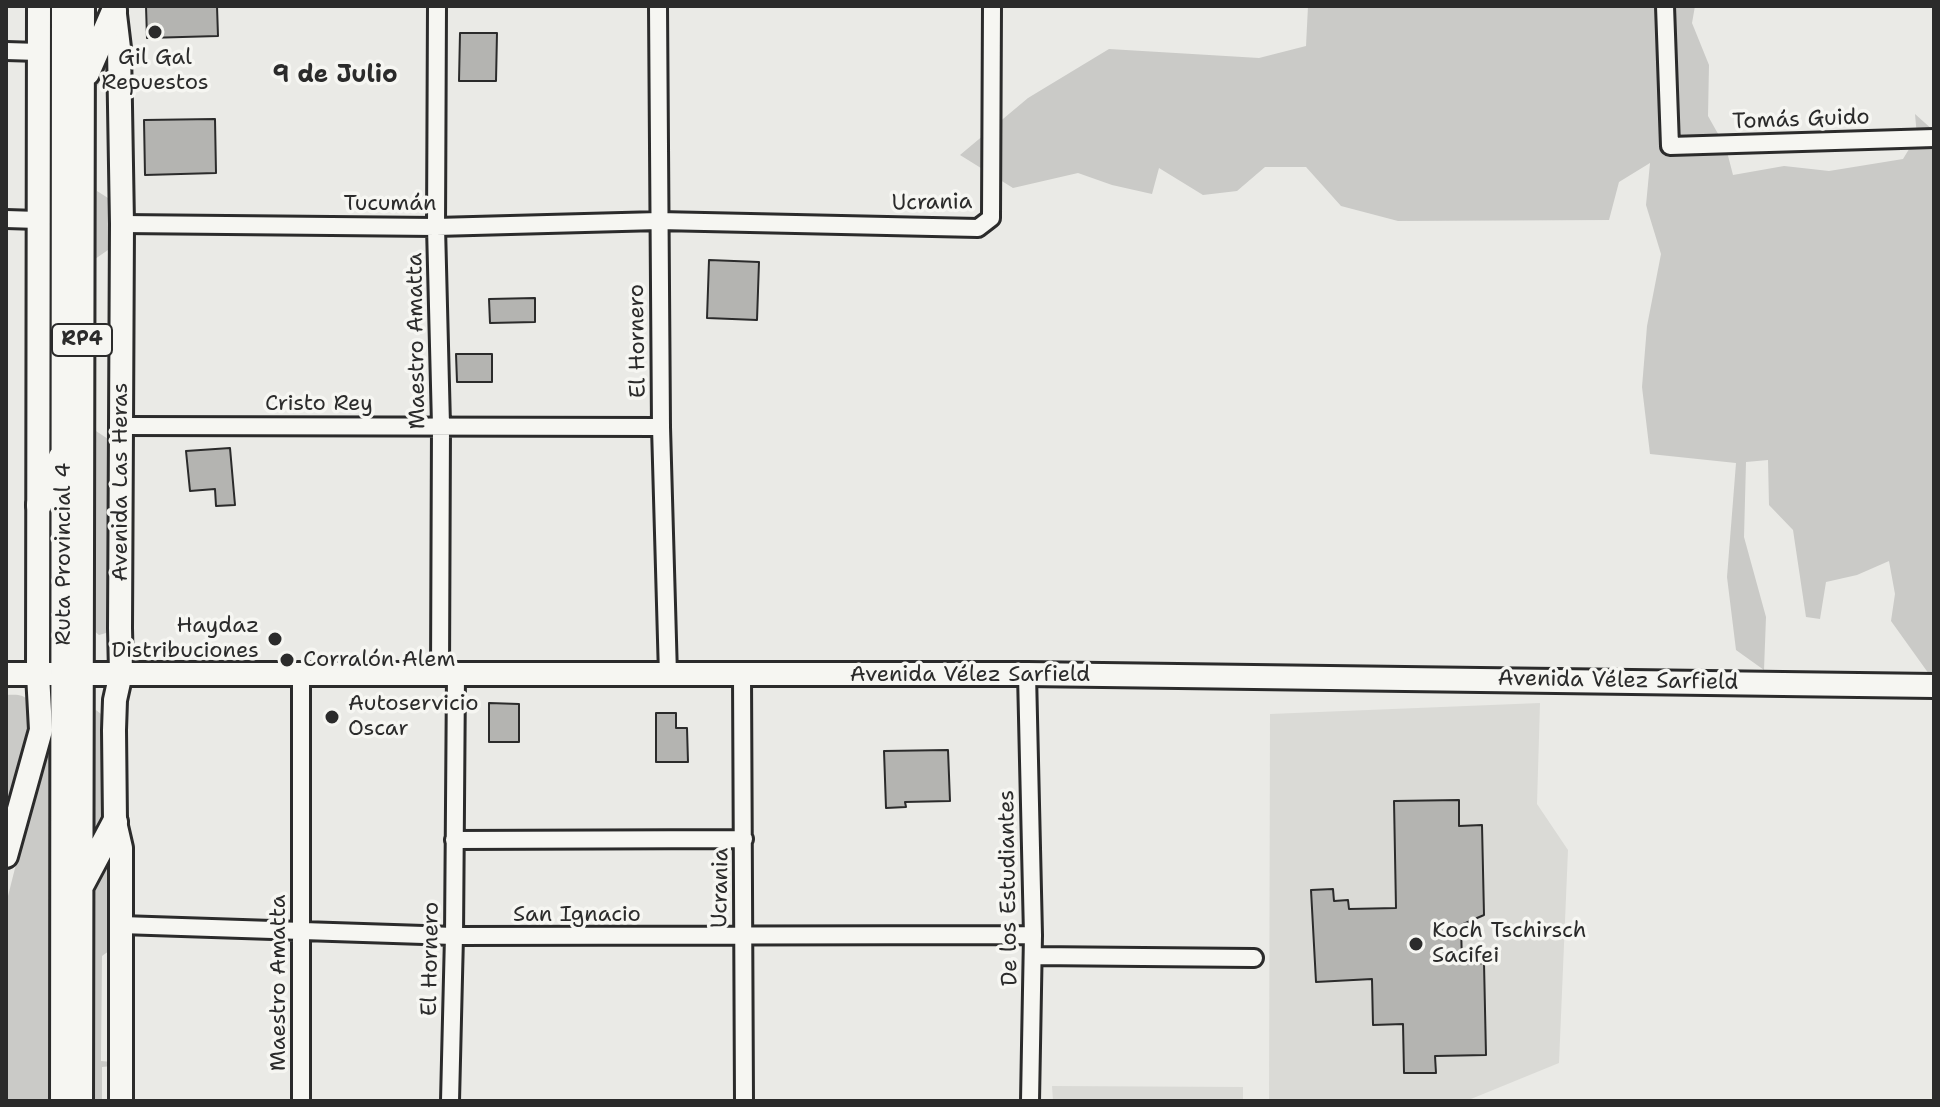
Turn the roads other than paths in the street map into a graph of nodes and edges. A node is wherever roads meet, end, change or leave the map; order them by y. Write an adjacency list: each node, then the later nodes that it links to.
1 (39, 6): 10 (main road)
2 (64, 6): 21 (main road, Ruta Provincial 4 / RP4)
3 (82, 6): 11 (main road, Ruta Provincial 4 / RP4)
4 (437, 6): 17 (street, Maestro Amatta)
5 (658, 6): 15 (street, El Hornero)
6 (992, 6): 15 (street, Ucrania)
7 (1665, 6): 12 (street, Tomás Guido)
8 (114, 9): 11 (main road); 16 (main road, Avenida Las Heras)
9 (6, 51): 10 (street)
10 (39, 52): 14 (main road)
11 (82, 83): 23 (main road, Ruta Provincial 4 / RP4)
12 (1934, 138)
13 (6, 219): 14 (street)
14 (38, 220): 22 (main road)
15 (659, 221): 17 (street, Tucumán); 20 (street, El Hornero)
16 (122, 224): 17 (street, Tucumán); 19 (main road, Avenida Las Heras)
17 (436, 227): 18 (street, Maestro Amatta)
18 (441, 425): 19 (street, Cristo Rey); 20 (street, Cristo Rey); 28 (street, Maestro Amatta)
19 (121, 426): 24 (main road, Avenida Las Heras)
20 (661, 427): 30 (street, El Hornero)
21 (64, 452): 22 (main road); 23 (main road, Ruta Provincial 4 / RP4)
22 (39, 505): 26 (main road)
23 (72, 673): 24 (main road, Avenida Vélez Sarfield); 26 (main road, Avenida Vélez Sarfield); 37 (main road, Ruta Provincial 4 / RP4); 45 (main road, Ruta Provincial 4 / RP4)
24 (121, 673): 27 (main road, Avenida Vélez Sarfield); 33 (main road, Avenida Las Heras)
25 (6, 674): 26 (main road, Avenida Vélez Sarfield)
26 (38, 674): 36 (main road)
27 (301, 674): 28 (main road, Avenida Vélez Sarfield); 39 (street, Maestro Amatta)
28 (448, 674): 30 (main road, Avenida Vélez Sarfield); 35 (street, El Hornero)
29 (1027, 674): 31 (main road, Avenida Vélez Sarfield); 32 (main road, Avenida Vélez Sarfield); 40 (street, De los Estudiantes)
30 (668, 675): 31 (main road, Avenida Vélez Sarfield)
31 (742, 675): 34 (street, Ucrania)
32 (1934, 686)
33 (115, 822): 37 (main road); 38 (main road, Avenida Las Heras)
34 (744, 839): 35 (street); 42 (street, Ucrania)
35 (454, 840): 41 (street, El Hornero)
36 (6, 856)
37 (81, 886): 46 (main road, Ruta Provincial 4 / RP4)
38 (121, 925): 39 (street, San Ignacio); 47 (main road, Avenida Las Heras)
39 (301, 930): 41 (street, San Ignacio); 48 (street, Maestro Amatta)
40 (1033, 935): 42 (street, San Ignacio); 43 (street, De los Estudiantes)
41 (454, 936): 42 (street, San Ignacio); 49 (street, El Hornero)
42 (742, 937): 50 (street, Ucrania)
43 (1033, 956): 44 (street); 51 (street, De los Estudiantes)
44 (1254, 958)
45 (63, 1101)
46 (80, 1101)
47 (121, 1101)
48 (301, 1101)
49 (450, 1101)
50 (744, 1101)
51 (1030, 1101)

